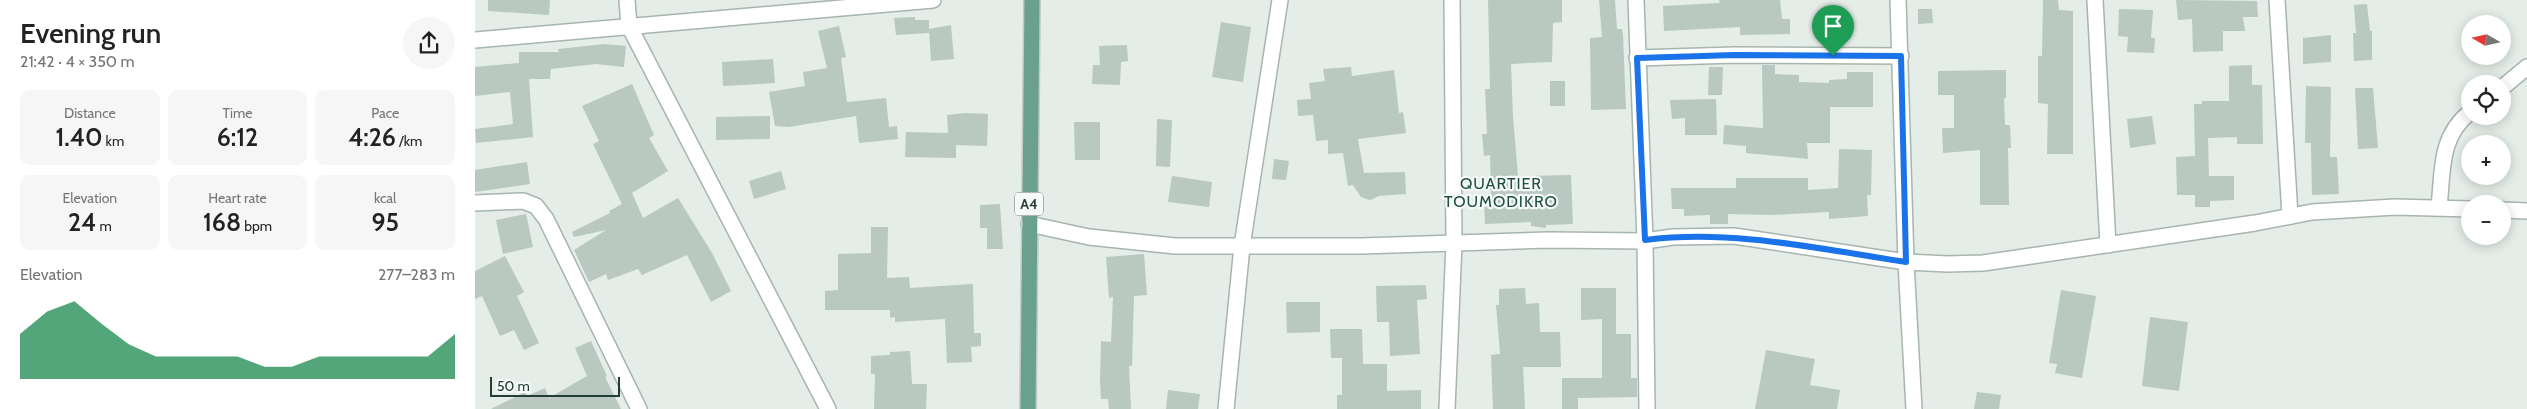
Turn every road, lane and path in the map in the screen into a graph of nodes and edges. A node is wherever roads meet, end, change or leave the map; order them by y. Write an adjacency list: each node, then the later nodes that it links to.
1 (627, 0): 10 (street)
2 (933, 0): 10 (street)
3 (1032, 0): 23 (main road, A4)
4 (1280, 0): 27 (street)
5 (1452, 0): 25 (street)
6 (1636, 0): 13 (street)
7 (1898, 0): 12 (street)
8 (2095, 0): 26 (street)
9 (2277, 0): 22 (street)
10 (629, 26): 11 (street); 30 (street)
11 (475, 40)
12 (1901, 56): 13 (street); 28 (street)
13 (1637, 58): 24 (street)
14 (2527, 67): 15 (street)
15 (2511, 80)
16 (2461, 119): 18 (street)
17 (475, 203): 29 (street)
18 (2439, 208): 19 (street); 22 (street)
19 (2461, 209)
20 (2511, 210): 21 (street)
21 (2527, 211)
22 (2290, 216): 26 (street)
23 (1029, 224): 27 (street); 31 (main road, A4)
24 (1645, 240): 25 (street); 28 (street); 34 (street)
25 (1454, 243): 27 (street); 33 (street)
26 (2107, 245): 28 (street)
27 (1242, 246): 32 (street)
28 (1906, 262): 35 (street)
29 (639, 409)
30 (828, 409)
31 (1028, 409)
32 (1226, 409)
33 (1447, 409)
34 (1647, 409)
35 (1914, 409)

